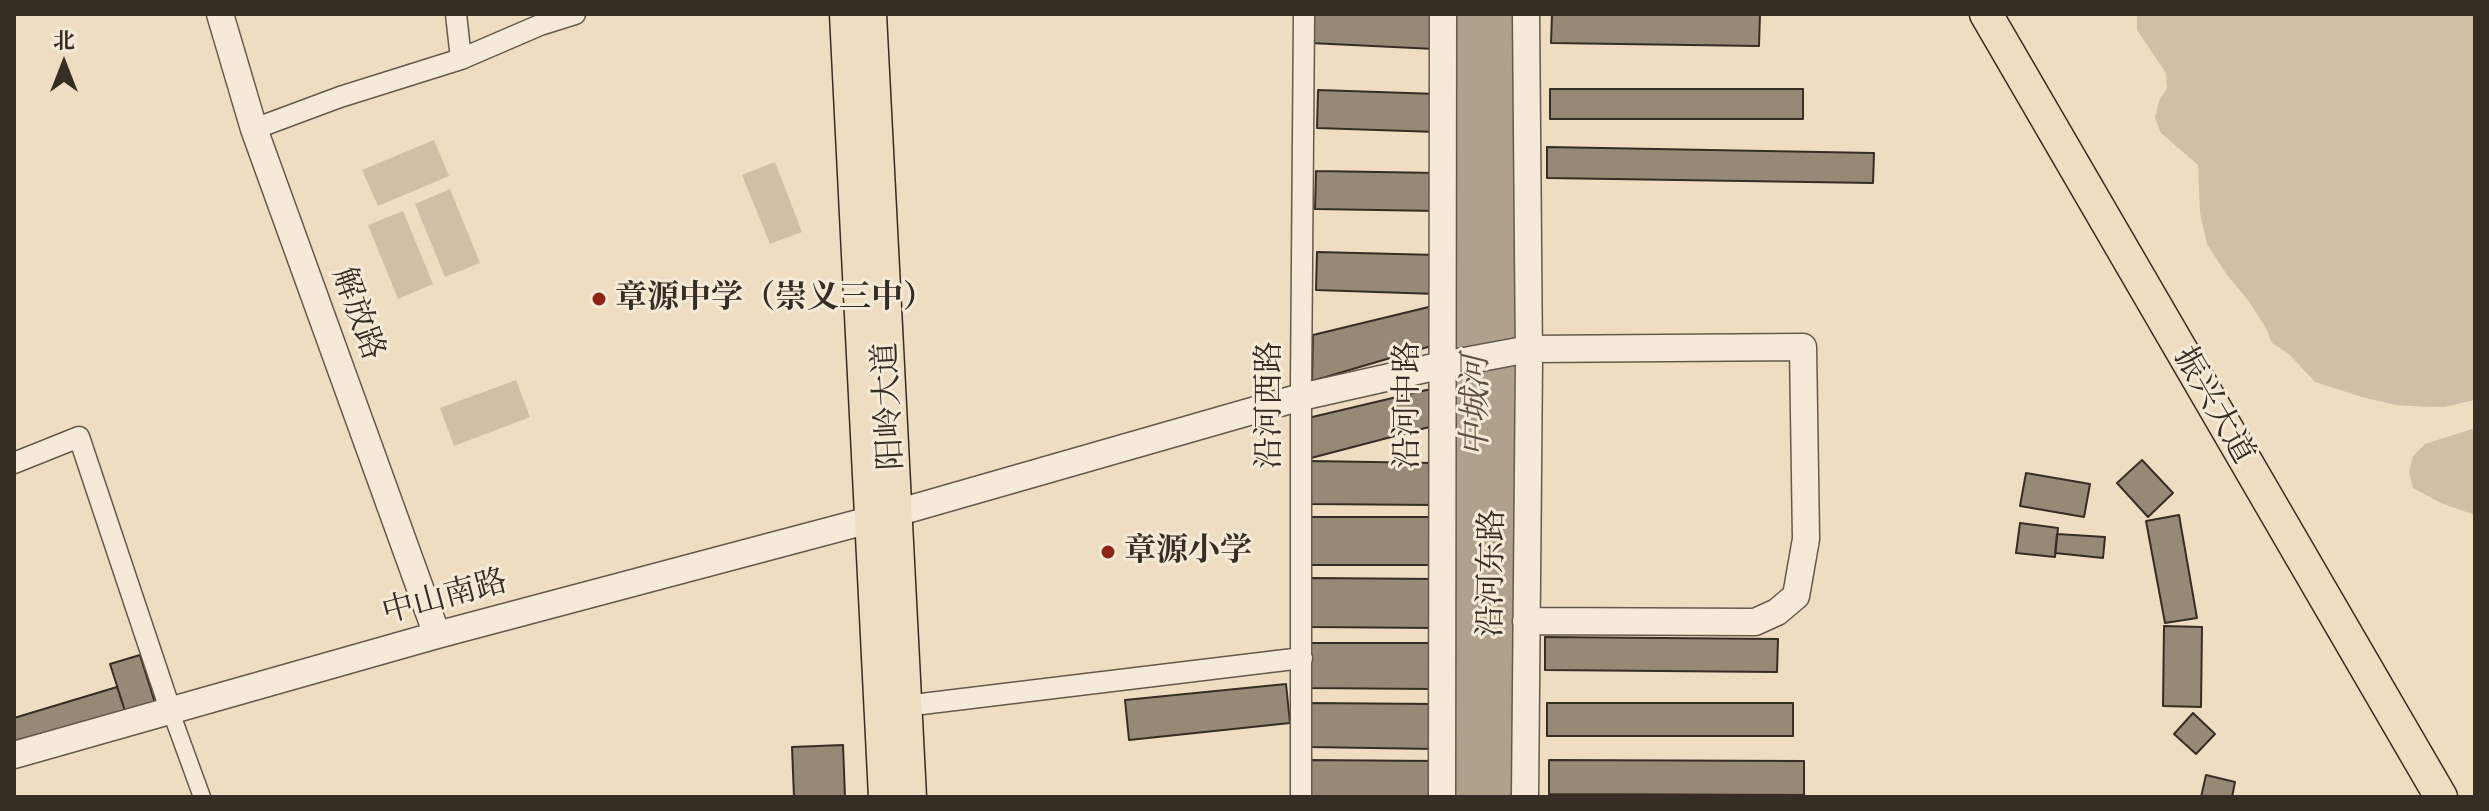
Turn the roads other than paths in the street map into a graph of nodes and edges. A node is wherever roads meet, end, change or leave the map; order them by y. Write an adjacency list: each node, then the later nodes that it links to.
1 (220, 14): 12 (street, 解放路)
2 (456, 14): 11 (street)
3 (575, 14): 11 (street)
4 (846, 14): 17 (main road, 阳岭大道)
5 (870, 14): 17 (main road, 阳岭大道)
6 (1304, 14): 15 (street, 沿河西路)
7 (1443, 14): 14 (street, 沿河中路)
8 (1526, 14): 13 (street, 沿河东路)
9 (1972, 14): 30 (main road, 振兴大道)
10 (1986, 14): 31 (main road, 振兴大道)
11 (461, 59): 12 (street)
12 (254, 129): 19 (street, 解放路)
13 (1517, 351): 14 (street, 中山南路); 18 (street, 沿河东路); 18 (street, 中山南路)
14 (1452, 363): 15 (street, 中山南路); 28 (street, 沿河中路)
15 (1301, 397): 17 (street, 中山南路); 20 (street, 沿河西路)
16 (14, 463): 22 (street)
17 (883, 516): 19 (street, 中山南路); 21 (main road, 阳岭大道); 25 (main road, 阳岭大道)
18 (1526, 621): 29 (street, 沿河东路)
19 (437, 635): 22 (street, 中山南路)
20 (1302, 658): 21 (street); 27 (street, 沿河西路)
21 (905, 706): 26 (main road, 阳岭大道)
22 (171, 712): 23 (street, 中山南路); 24 (street)
23 (14, 755)
24 (202, 797)
25 (885, 797)
26 (910, 797)
27 (1301, 797)
28 (1442, 797)
29 (1525, 797)
30 (2426, 797)
31 (2441, 797)

